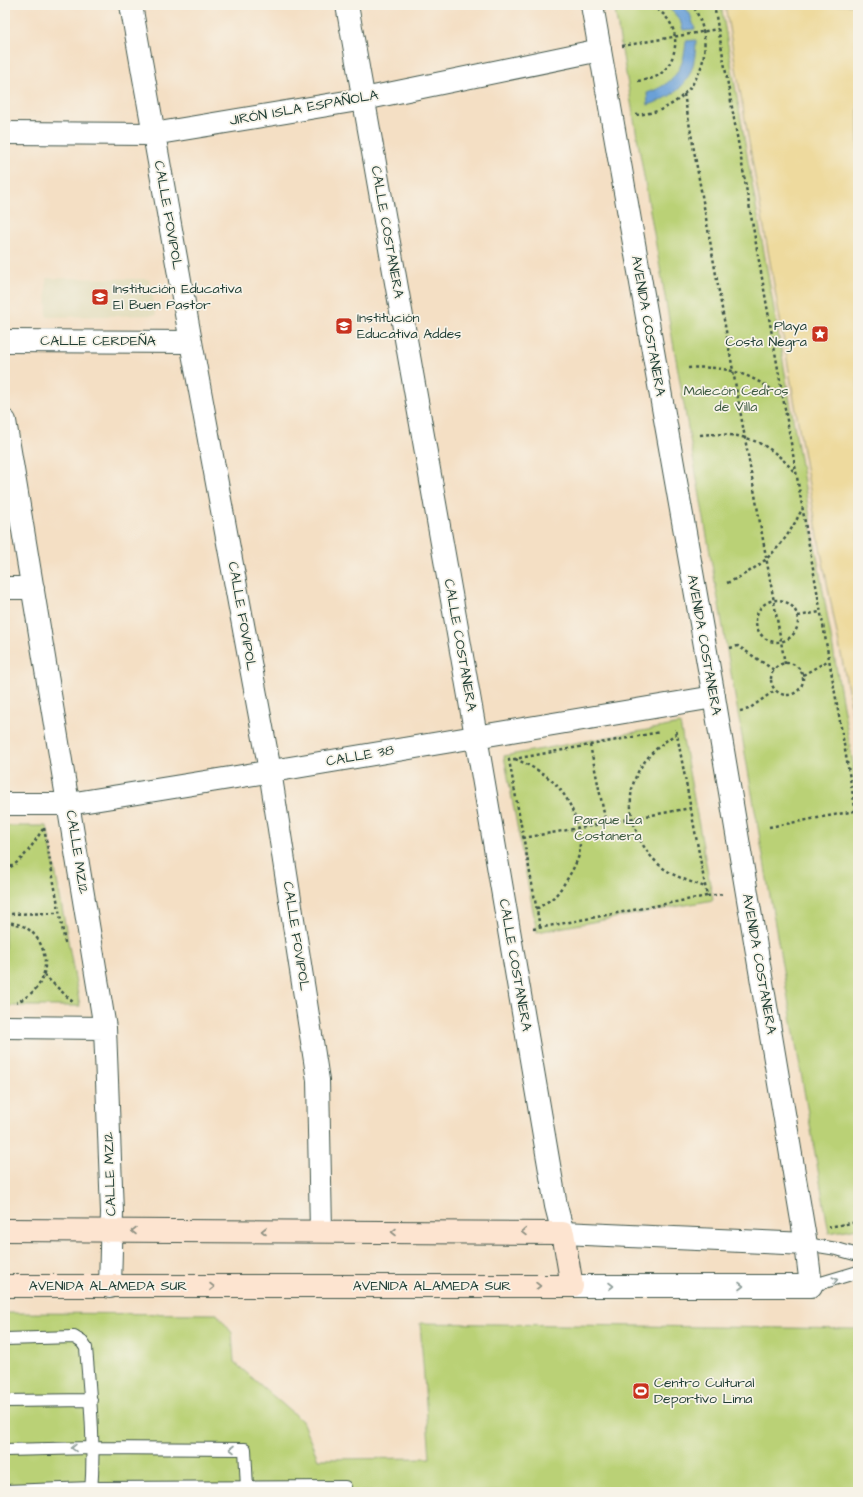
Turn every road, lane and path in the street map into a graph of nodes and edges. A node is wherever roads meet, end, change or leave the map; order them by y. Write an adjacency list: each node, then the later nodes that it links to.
1 (131, 5): 16 (street, CALLE FOVIPOL)
2 (347, 5): 13 (street, CALLE COSTANERA)
3 (592, 5): 10 (street, AVENIDA COSTANERA)
4 (648, 5): 9 (path)
5 (693, 5): 8 (path)
6 (714, 5): 7 (path)
7 (718, 29): 8 (path); 21 (path)
8 (704, 32): 9 (path); 12 (path)
9 (675, 36): 10 (path); 11 (path)
10 (600, 50): 13 (street, JIRÓN ISLA ESPAÑOLA); 35 (street, AVENIDA COSTANERA)
11 (638, 81)
12 (684, 94): 14 (path); 20 (path)
13 (364, 99): 16 (street, JIRÓN ISLA ESPAÑOLA); 45 (street, CALLE COSTANERA)
14 (629, 116)
15 (5, 133): 16 (street, JIRÓN ISLA ESPAÑOLA)
16 (154, 134): 18 (street, CALLE FOVIPOL)
17 (5, 341): 18 (street, CALLE CERDEÑA)
18 (191, 342): 48 (street, CALLE FOVIPOL)
19 (688, 368): 20 (path)
20 (733, 371): 21 (path); 24 (path)
21 (783, 399): 25 (path)
22 (5, 421): 30 (street, CALLE MZ12)
23 (700, 435): 24 (path)
24 (745, 437): 25 (path); 27 (path)
25 (796, 474): 26 (path)
26 (802, 509): 27 (path); 32 (path)
27 (766, 559): 28 (path); 31 (path)
28 (727, 583)
29 (5, 588): 30 (street)
30 (33, 588): 50 (street, CALLE MZ12)
31 (773, 600): 33 (path); 34 (path); 34 (path)
32 (820, 612): 33 (path); 36 (path)
33 (798, 616): 34 (path)
34 (781, 641): 37 (path)
35 (705, 652): 38 (path); 41 (street, AVENIDA COSTANERA)
36 (829, 660): 39 (path); 52 (path)
37 (785, 664): 38 (path); 39 (path)
38 (774, 670): 40 (path)
39 (802, 675): 40 (path)
40 (775, 690): 41 (path)
41 (715, 706): 45 (street, CALLE 38); 78 (street, AVENIDA COSTANERA)
42 (668, 731): 44 (path)
43 (661, 732): 46 (path)
44 (677, 734): 51 (path); 53 (path)
45 (476, 736): 48 (street, CALLE 38); 77 (street, CALLE COSTANERA)
46 (590, 745): 47 (path); 54 (path)
47 (515, 759): 58 (path); 59 (path)
48 (270, 771): 50 (street, CALLE 38); 76 (street, CALLE FOVIPOL)
49 (5, 804): 50 (street, CALLE 38)
50 (69, 804): 57 (path); 71 (street, CALLE MZ12)
51 (691, 808): 53 (path); 61 (path)
52 (856, 811): 55 (path); 56 (path)
53 (632, 818): 54 (path); 61 (path)
54 (606, 823): 58 (path)
55 (858, 824)
56 (769, 827)
57 (44, 828): 60 (path); 63 (path)
58 (578, 828): 59 (path); 62 (path)
59 (523, 838): 62 (path)
60 (5, 870)
61 (706, 887): 62 (path)
62 (537, 910)
63 (59, 912): 64 (path); 66 (path)
64 (5, 914)
65 (5, 922): 68 (path)
66 (66, 951)
67 (74, 996): 69 (path)
68 (21, 1004)
69 (68, 1004)
70 (5, 1027): 71 (street)
71 (105, 1028): 75 (street, CALLE MZ12)
72 (858, 1222): 73 (path)
73 (840, 1225)
74 (5, 1230): 75 (main road)
75 (111, 1230): 76 (main road, one-way to 75); 82 (street, CALLE MZ12)
76 (321, 1231): 77 (main road, one-way to 76)
77 (563, 1233): 78 (street); 83 (main road, CALLE COSTANERA)
78 (806, 1244): 79 (lane); 84 (street, AVENIDA COSTANERA)
79 (858, 1255)
80 (858, 1272): 84 (lane, AVENIDA ALAMEDA SUR, one-way to 80)
81 (5, 1286): 82 (main road, AVENIDA ALAMEDA SUR)
82 (110, 1286): 83 (main road, AVENIDA ALAMEDA SUR, one-way to 83)
83 (572, 1286): 84 (street, AVENIDA ALAMEDA SUR, one-way to 84)
84 (811, 1286)
85 (5, 1339): 86 (lane)
86 (91, 1400): 87 (lane); 88 (lane)
87 (5, 1401)
88 (92, 1448): 89 (lane, one-way to 89); 91 (lane, one-way to 88); 92 (lane)
89 (5, 1450)
90 (345, 1487): 91 (lane)
91 (247, 1488): 92 (lane)
92 (91, 1490): 93 (lane)
93 (5, 1491)

